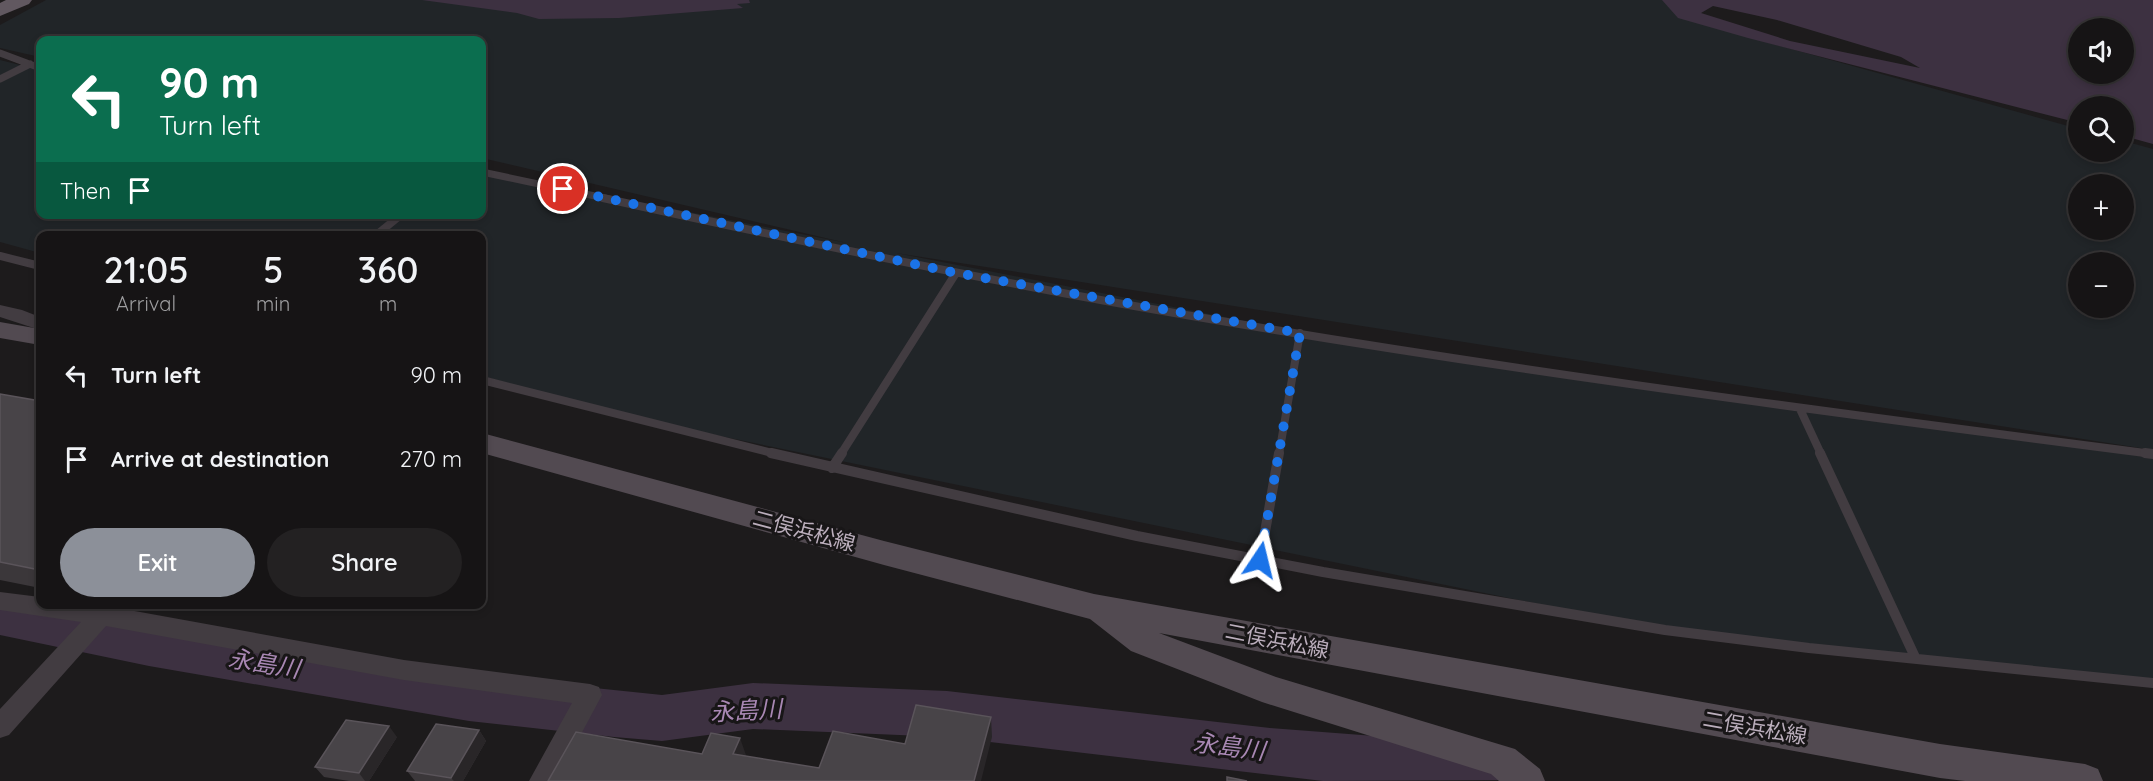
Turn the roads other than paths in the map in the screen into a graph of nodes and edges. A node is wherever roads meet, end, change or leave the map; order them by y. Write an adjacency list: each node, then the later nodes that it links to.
1 (22, 0): 2 (main road)
2 (0, 10)
3 (0, 53): 4 (lane)
4 (30, 64): 5 (lane); 6 (lane)
5 (36, 66)
6 (0, 79)
7 (486, 173): 12 (lane)
8 (396, 219): 9 (lane)
9 (381, 231)
10 (0, 256): 11 (lane)
11 (36, 265)
12 (956, 273): 16 (lane); 22 (lane)
13 (0, 311): 14 (street)
14 (36, 322)
15 (0, 330): 17 (main road)
16 (1300, 333): 19 (lane); 23 (lane)
17 (36, 335)
18 (486, 381): 22 (lane)
19 (1800, 409): 21 (lane); 29 (lane)
20 (486, 444): 26 (main road, 二俣浜松線)
21 (2153, 454)
22 (832, 468): 23 (lane)
23 (1260, 560): 29 (lane)
24 (0, 601): 25 (street)
25 (36, 605)
26 (1094, 607): 33 (main road); 34 (main road, 二俣浜松線)
27 (76, 609): 28 (street)
28 (104, 612): 31 (street); 32 (street)
29 (1916, 657): 30 (lane)
30 (2153, 683)
31 (0, 727)
32 (542, 781)
33 (1527, 781)
34 (2085, 781)

